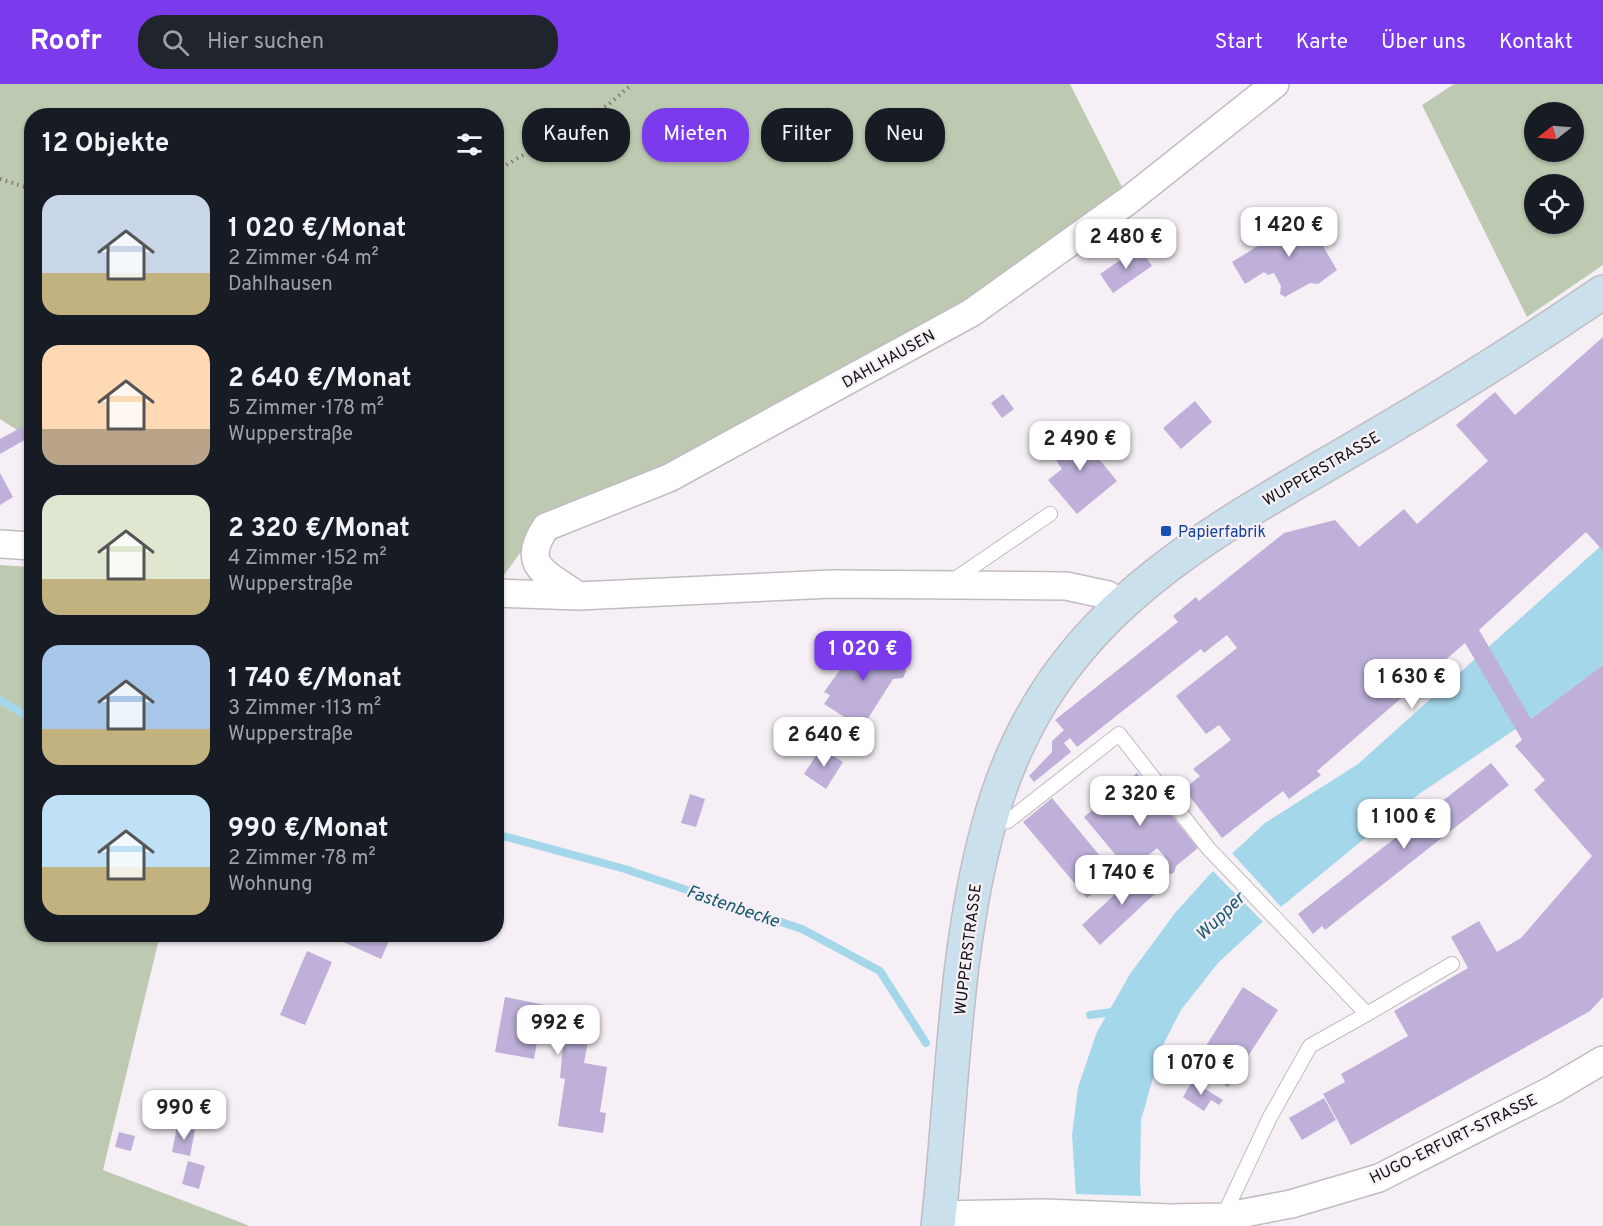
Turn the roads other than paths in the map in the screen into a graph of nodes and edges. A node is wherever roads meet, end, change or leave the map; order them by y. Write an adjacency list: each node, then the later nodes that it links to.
1 (1275, 84): 8 (street, DAHLHAUSEN)
2 (1603, 292): 9 (main road, WUPPERSTRASSE)
3 (1050, 514): 6 (lane)
4 (0, 544): 5 (street)
5 (24, 546)
6 (945, 585): 8 (street); 9 (street)
7 (504, 593): 8 (street)
8 (578, 596)
9 (1121, 604): 10 (main road, WUPPERSTRASSE)
10 (988, 825): 12 (lane); 15 (main road, WUPPERSTRASSE)
11 (1452, 964): 12 (lane)
12 (1367, 1014): 14 (lane)
13 (1603, 1060): 14 (street, HUGO-ERFURT-STRASSE)
14 (1223, 1216): 15 (street, HUGO-ERFURT-STRASSE)
15 (939, 1220)

